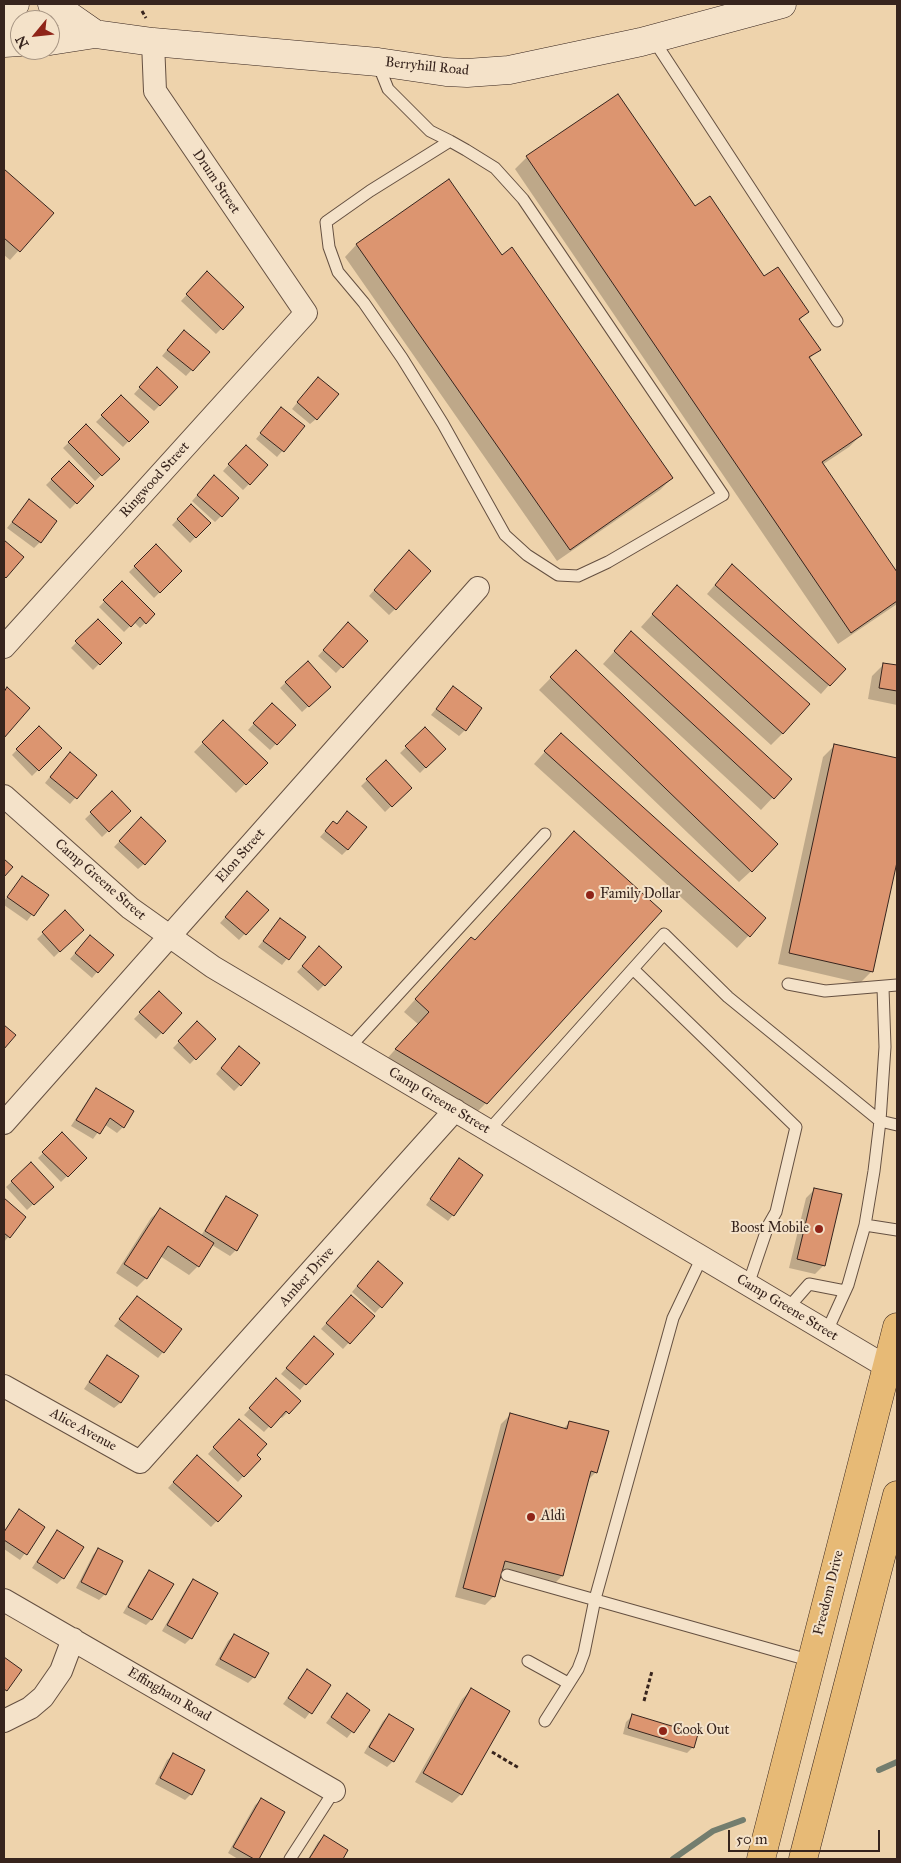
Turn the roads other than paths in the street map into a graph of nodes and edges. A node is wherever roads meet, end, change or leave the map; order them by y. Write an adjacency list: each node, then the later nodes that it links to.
1 (15, 4): 4 (street)
2 (52, 4): 5 (street, Berryhill Road)
3 (782, 4): 7 (street, Berryhill Road)
4 (4, 19)
5 (95, 34): 6 (street, Berryhill Road); 8 (street, Berryhill Road)
6 (60, 39)
7 (653, 39): 9 (street, Berryhill Road); 12 (lane)
8 (153, 42): 9 (street, Berryhill Road); 11 (street, Drum Street)
9 (378, 62): 10 (lane)
10 (450, 141): 10 (lane)
11 (306, 314): 14 (street, Ringwood Street)
12 (838, 321)
13 (478, 588): 17 (street, Elon Street)
14 (4, 647)
15 (4, 796): 17 (street, Camp Greene Street)
16 (545, 834): 22 (lane)
17 (169, 937): 22 (street, Camp Greene Street); 25 (street, Elon Street)
18 (633, 969): 24 (lane); 27 (lane); 31 (lane)
19 (788, 984): 21 (lane)
20 (897, 985): 21 (lane)
21 (883, 988): 24 (lane)
22 (349, 1048): 23 (street, Camp Greene Street)
23 (454, 1110): 27 (street, Camp Greene Street); 38 (street, Amber Drive)
24 (880, 1121): 26 (lane); 28 (lane)
25 (4, 1123)
26 (897, 1125)
27 (489, 1130): 30 (street, Camp Greene Street)
28 (865, 1225): 29 (lane); 32 (lane)
29 (897, 1230)
30 (702, 1257): 31 (street, Camp Greene Street); 41 (lane)
31 (748, 1285): 33 (street, Camp Greene Street)
32 (845, 1291): 33 (lane); 35 (lane)
33 (788, 1308): 35 (street, Camp Greene Street)
34 (897, 1327): 36 (main road, Freedom Drive)
35 (827, 1331): 36 (street, Camp Greene Street)
36 (892, 1370): 45 (main road, Freedom Drive)
37 (4, 1386): 38 (street, Alice Avenue)
38 (158, 1443)
39 (897, 1495): 52 (main road)
40 (507, 1575): 41 (lane)
41 (595, 1599): 45 (lane); 46 (lane)
42 (4, 1600): 43 (street, Effingham Road)
43 (73, 1639): 47 (street); 49 (street, Effingham Road)
44 (528, 1661): 46 (lane)
45 (812, 1661): 51 (main road, Freedom Drive)
46 (568, 1683): 48 (lane)
47 (4, 1721)
48 (545, 1721)
49 (334, 1791): 50 (lane)
50 (290, 1859)
51 (760, 1859)
52 (803, 1859)

